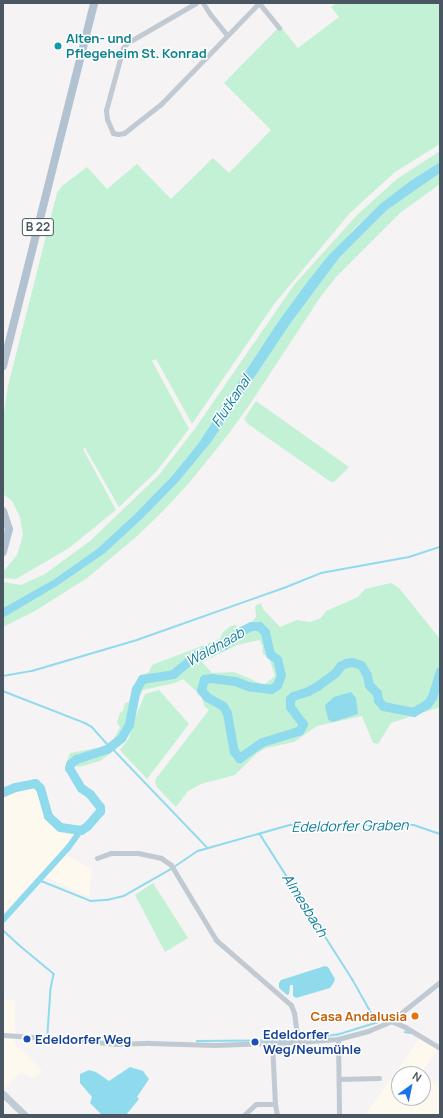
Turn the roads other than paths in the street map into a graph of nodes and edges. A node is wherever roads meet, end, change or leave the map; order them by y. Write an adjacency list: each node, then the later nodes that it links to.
1 (196, 3): 6 (street)
2 (203, 3): 6 (street)
3 (259, 3): 5 (street); 6 (street)
4 (93, 5): 7 (main road, B 22)
5 (279, 28)
6 (227, 35)
7 (3, 366)
8 (3, 510): 9 (main road)
9 (3, 552)
10 (97, 858): 15 (street)
11 (440, 982): 12 (street)
12 (391, 1021): 14 (street); 17 (street)
13 (3, 1035): 16 (street)
14 (338, 1038): 15 (street); 19 (street)
15 (298, 1042): 16 (street)
16 (272, 1043): 21 (street)
17 (440, 1048)
18 (379, 1078): 19 (street)
19 (339, 1079): 25 (street)
20 (3, 1094): 22 (main road)
21 (275, 1104): 23 (street); 24 (street)
22 (25, 1115)
23 (244, 1115)
24 (278, 1115)
25 (339, 1115)

